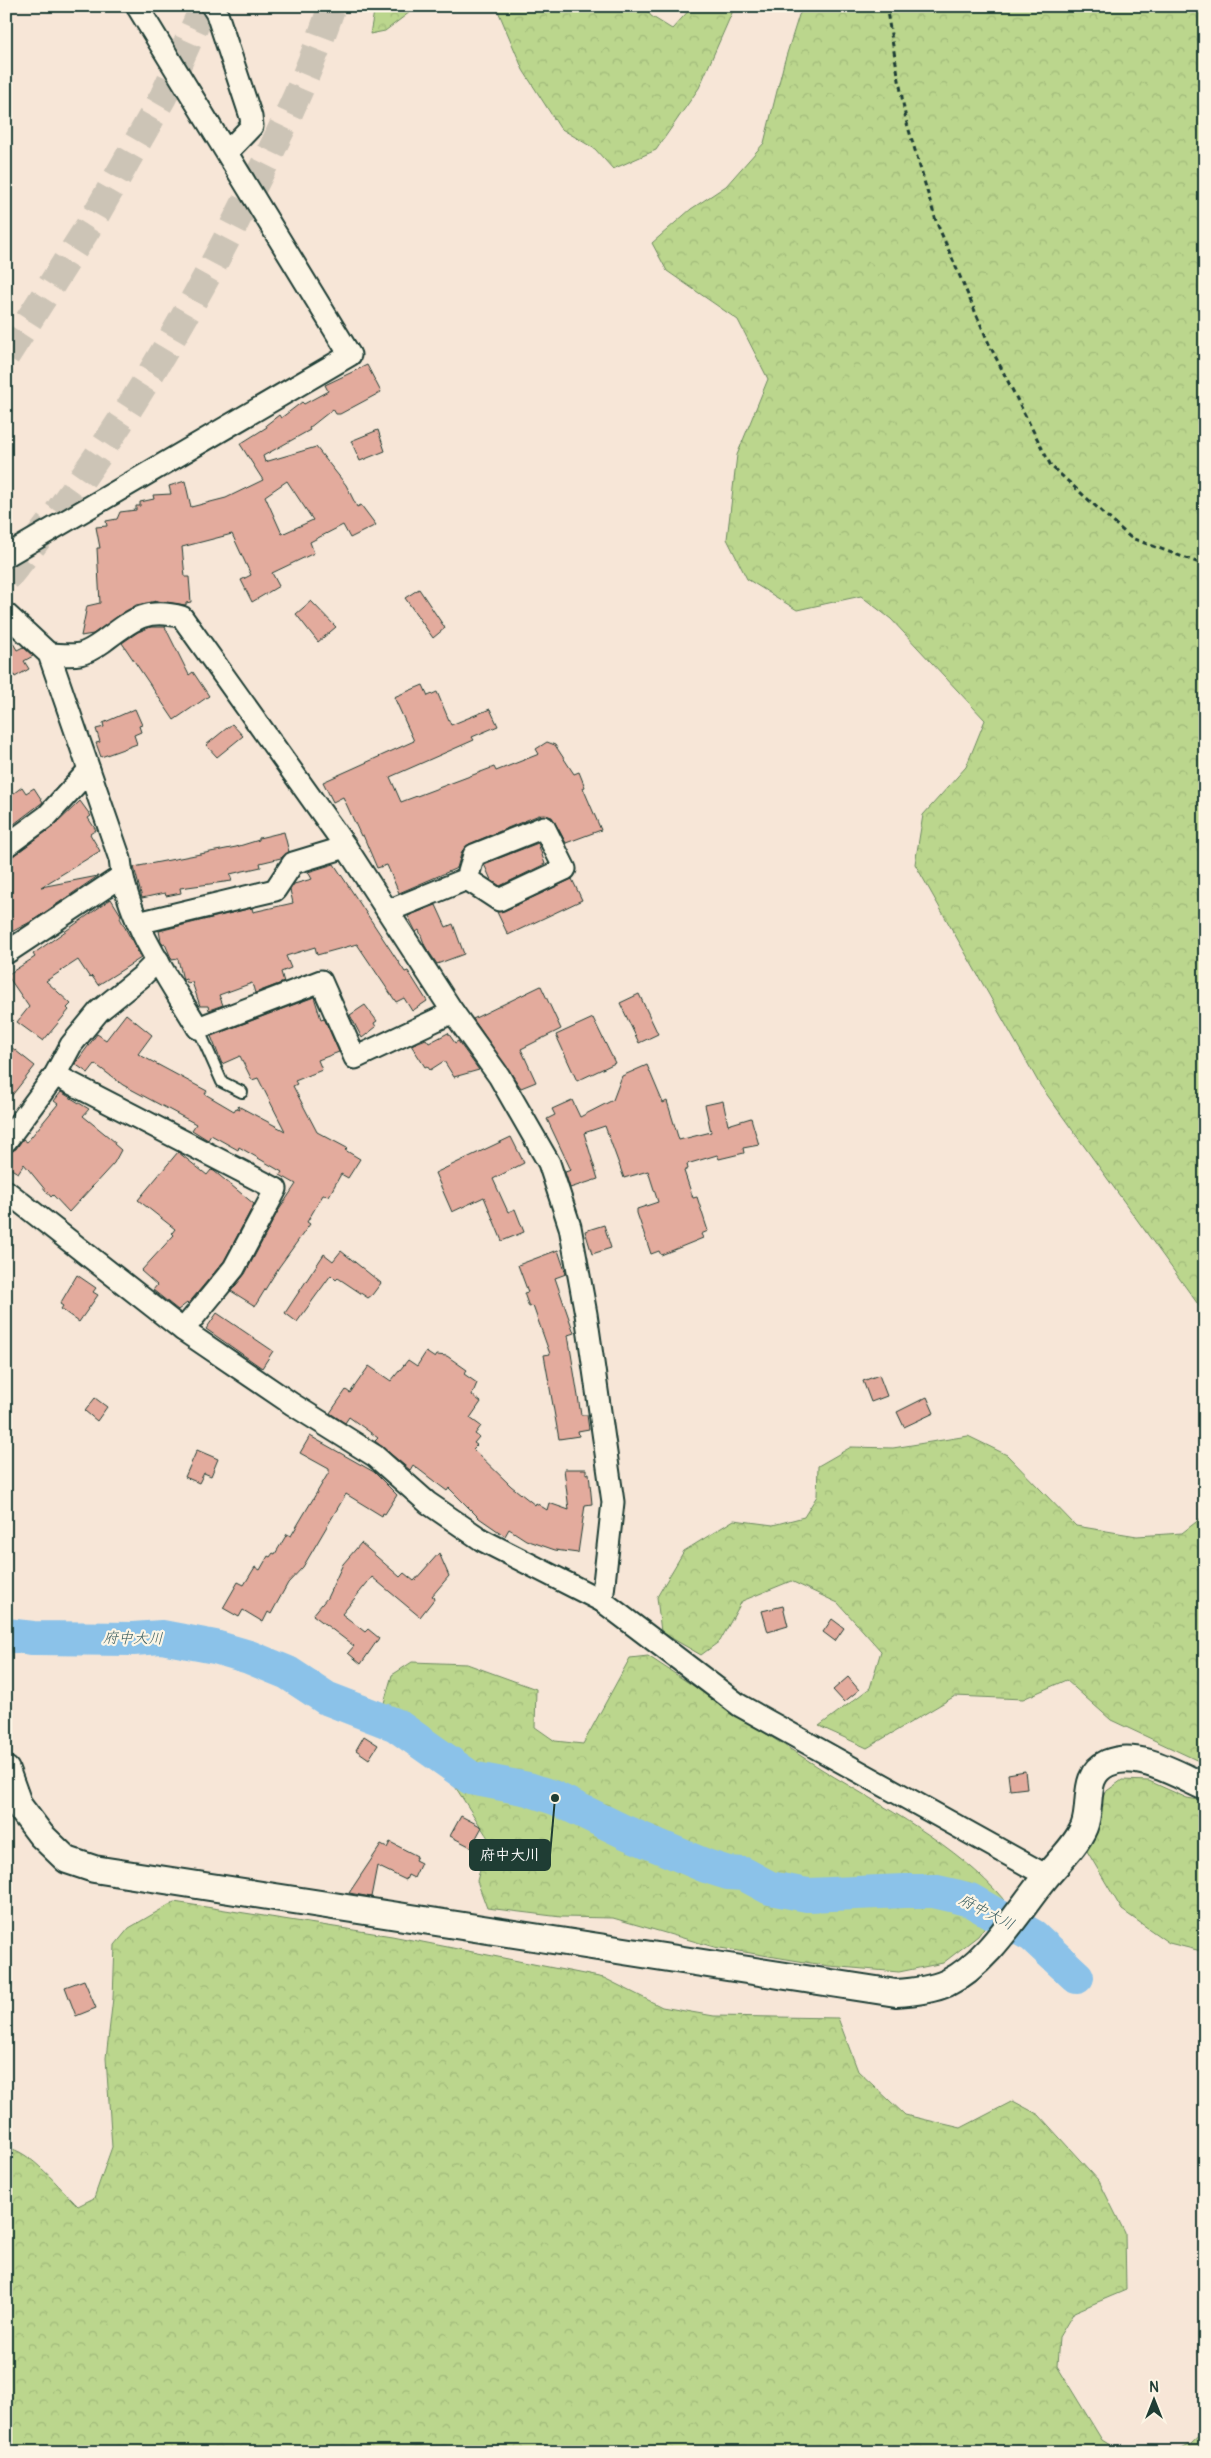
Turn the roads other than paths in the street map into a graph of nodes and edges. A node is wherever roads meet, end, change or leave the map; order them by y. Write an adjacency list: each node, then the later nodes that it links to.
1 (138, 6): 3 (street)
2 (212, 6): 3 (street)
3 (227, 152): 4 (street)
4 (6, 556)
5 (6, 614): 6 (street)
6 (49, 654): 7 (street); 9 (street)
7 (89, 770): 8 (street); 10 (street)
8 (6, 846)
9 (346, 848): 12 (street); 13 (street)
10 (122, 876): 13 (street); 14 (street)
11 (467, 879): 12 (street)
12 (388, 911): 16 (street)
13 (138, 923): 15 (street)
14 (6, 953)
15 (158, 960): 17 (street); 18 (street)
16 (453, 1012): 17 (street); 23 (street)
17 (198, 1028): 19 (lane)
18 (55, 1075): 20 (street); 22 (street)
19 (242, 1092)
20 (6, 1141)
21 (6, 1191): 22 (street)
22 (183, 1330): 23 (street)
23 (602, 1600): 26 (street)
24 (6, 1770): 26 (street)
25 (1205, 1787): 26 (street)
26 (1047, 1876)

